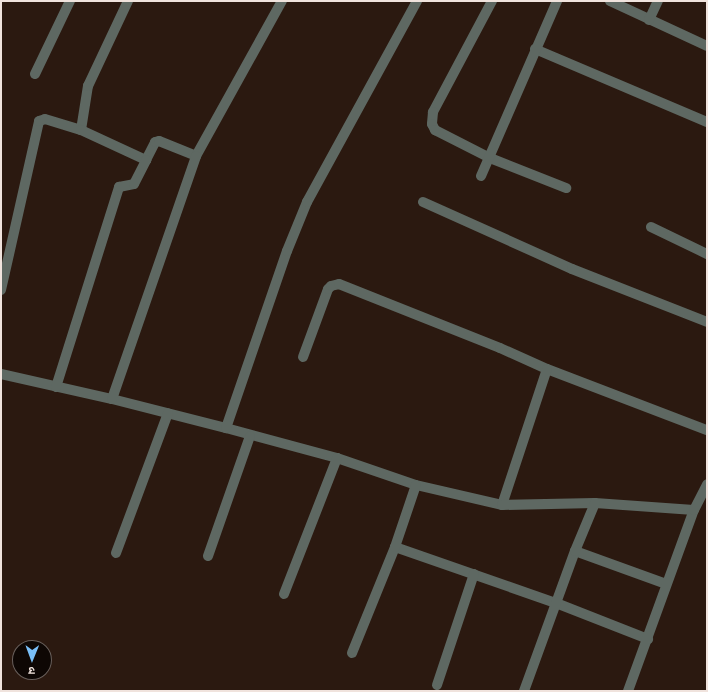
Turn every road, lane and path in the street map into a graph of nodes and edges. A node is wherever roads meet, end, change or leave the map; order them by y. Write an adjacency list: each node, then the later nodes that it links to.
1 (70, 1): 12 (street)
2 (128, 1): 14 (street)
3 (282, 1): 15 (street)
4 (417, 1): 31 (street)
5 (492, 1): 16 (street)
6 (557, 1): 11 (street)
7 (610, 1): 9 (street)
8 (658, 1): 9 (street)
9 (649, 20): 10 (street)
10 (707, 46)
11 (535, 48): 13 (street); 16 (street)
12 (35, 74)
13 (707, 122)
14 (81, 130): 17 (street); 23 (street)
15 (196, 156): 17 (street); 29 (street)
16 (490, 158): 18 (street); 19 (street)
17 (146, 160): 28 (street)
18 (481, 176)
19 (566, 188)
20 (423, 202): 24 (street)
21 (651, 227): 22 (street)
22 (707, 254)
23 (1, 290)
24 (707, 322)
25 (304, 357): 26 (street)
26 (547, 369): 32 (street); 38 (street)
27 (1, 374): 28 (street)
28 (56, 387): 29 (street)
29 (112, 398): 30 (street)
30 (168, 413): 31 (street); 42 (street)
31 (226, 428): 33 (street)
32 (707, 430)
33 (250, 436): 34 (street); 43 (street)
34 (337, 458): 36 (street); 46 (street)
35 (707, 484): 39 (street)
36 (416, 485): 38 (street); 40 (street)
37 (595, 503): 38 (street); 39 (street); 41 (street)
38 (502, 505)
39 (694, 510): 45 (street)
40 (395, 547): 44 (street); 49 (street)
41 (575, 551): 45 (street); 47 (street)
42 (116, 553)
43 (208, 556)
44 (474, 574): 47 (street); 50 (street)
45 (666, 584): 48 (street)
46 (284, 594)
47 (556, 603): 48 (street); 51 (street)
48 (648, 639): 52 (street)
49 (352, 653)
50 (437, 685)
51 (524, 691)
52 (628, 691)

